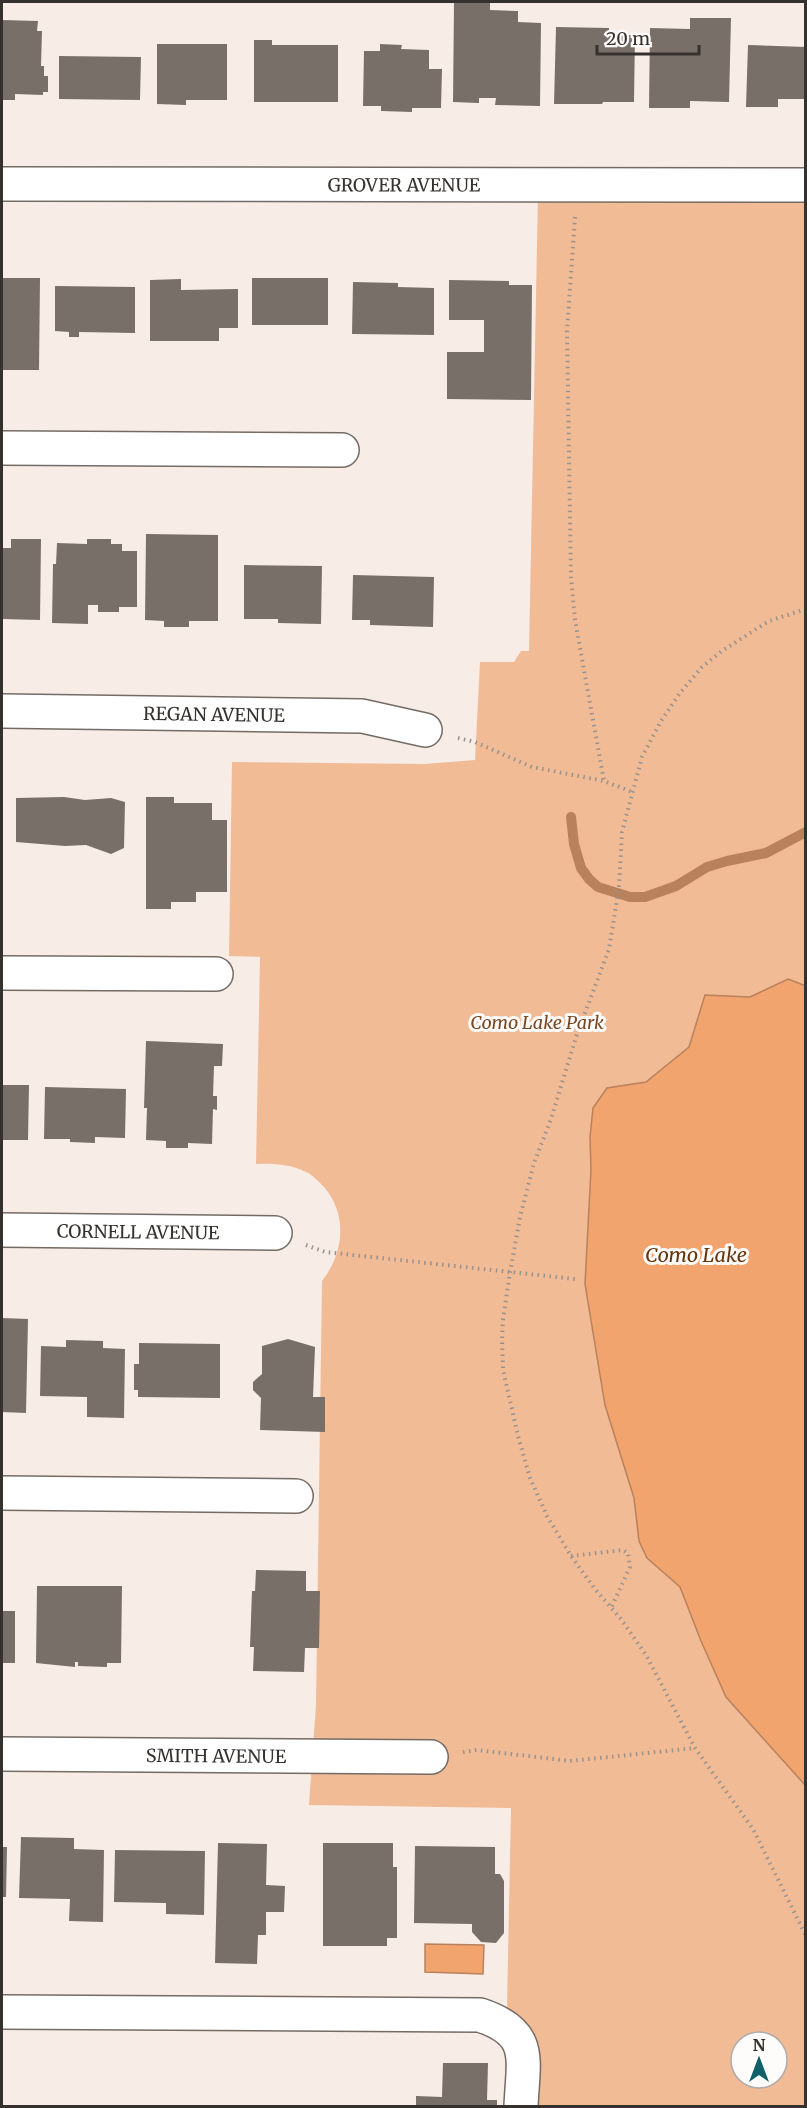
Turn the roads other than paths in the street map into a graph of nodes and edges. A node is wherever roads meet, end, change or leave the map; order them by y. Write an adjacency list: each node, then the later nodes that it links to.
1 (2, 184): 2 (street, GROVER AVENUE)
2 (806, 185)
3 (2, 448): 4 (street)
4 (342, 450)
5 (2, 711): 6 (street, REGAN AVENUE)
6 (425, 730)
7 (2, 973): 8 (street)
8 (216, 974)
9 (2, 1230): 10 (street, CORNELL AVENUE)
10 (274, 1233)
11 (2, 1493): 12 (street)
12 (296, 1496)
13 (2, 1754): 14 (street, SMITH AVENUE)
14 (431, 1757)
15 (2, 2012): 16 (street)
16 (521, 2106)

